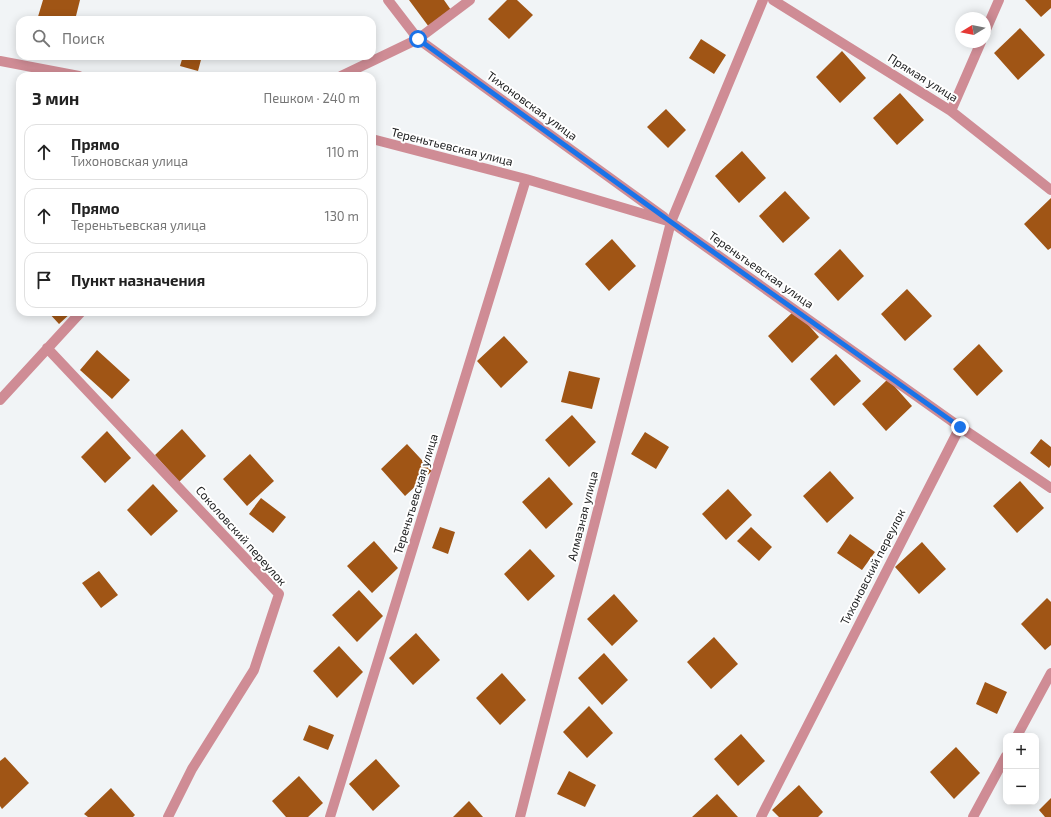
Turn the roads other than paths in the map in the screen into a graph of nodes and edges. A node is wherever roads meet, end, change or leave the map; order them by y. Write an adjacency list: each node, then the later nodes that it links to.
1 (388, 0): 7 (street, Тихоновская улица)
2 (470, 0): 7 (street)
3 (763, 0): 18 (street)
4 (773, 0): 14 (street, Прямая улица)
5 (999, 0): 6 (street)
6 (991, 18)
7 (418, 39): 9 (street); 18 (street, Тихоновская улица)
8 (978, 48): 14 (street)
9 (376, 59)
10 (374, 60): 13 (street)
11 (0, 61): 12 (street)
12 (58, 72)
13 (349, 72)
14 (951, 111): 17 (street, Прямая улица)
15 (376, 141): 16 (street, Тереньтьевская улица)
16 (526, 179): 18 (street, Тереньтьевская улица); 28 (street, Тереньтьевская улица)
17 (1051, 190)
18 (671, 222): 22 (street, Тереньтьевская улица); 29 (street, Алмазная улица)
19 (77, 316): 20 (street)
20 (47, 348): 21 (street); 27 (street, Соколовский переулок)
21 (0, 400)
22 (960, 427): 23 (street); 30 (street, Тихоновский переулок)
23 (1051, 488)
24 (1051, 673): 25 (street)
25 (1019, 733)
26 (1003, 762): 31 (street)
27 (168, 817)
28 (330, 817)
29 (520, 817)
30 (761, 817)
31 (973, 817)

